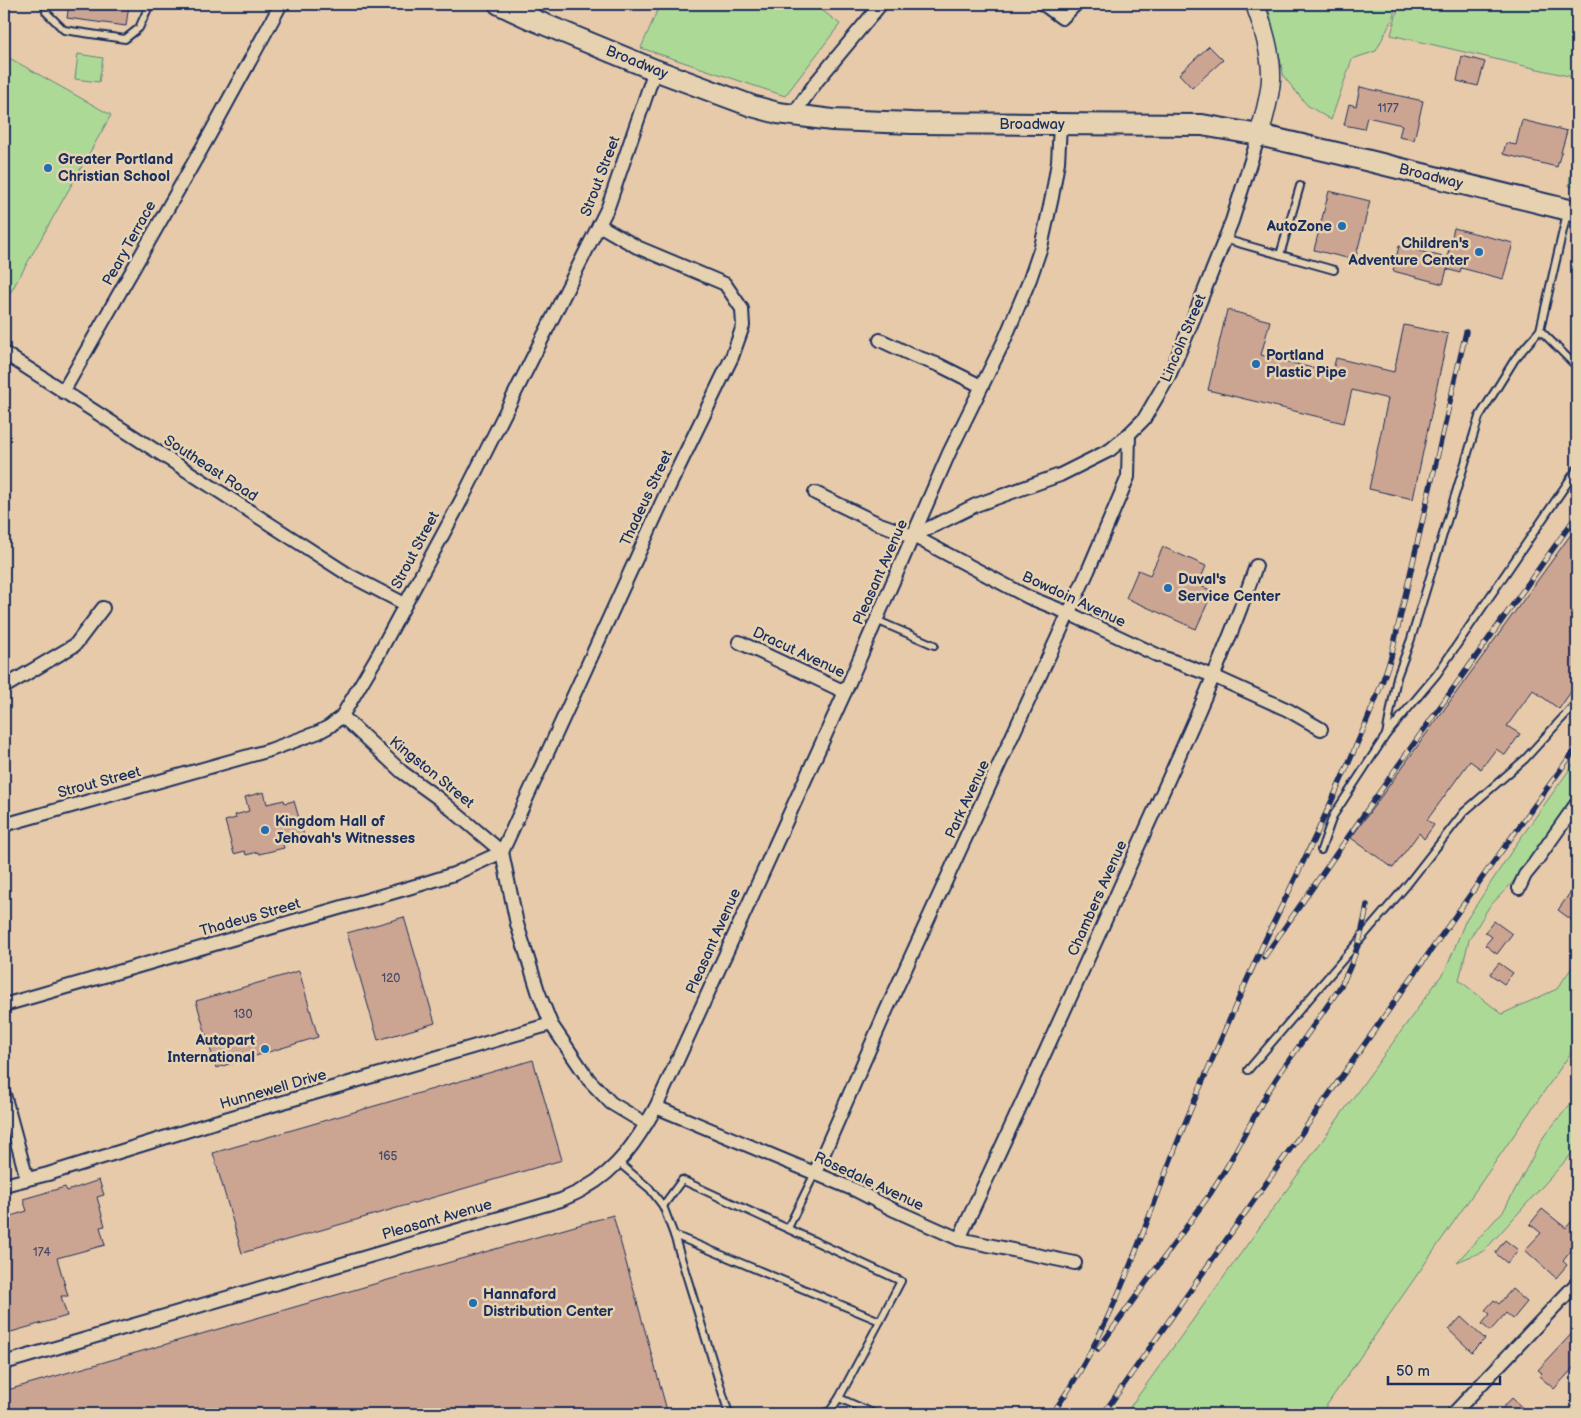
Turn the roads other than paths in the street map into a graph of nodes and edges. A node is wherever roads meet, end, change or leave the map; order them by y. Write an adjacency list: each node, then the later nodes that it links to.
1 (47, 4): 2 (lane)
2 (150, 4)
3 (281, 4): 25 (street, Peary Terrace)
4 (498, 4): 9 (main road, Broadway)
5 (881, 4): 11 (street)
6 (1043, 4): 7 (street)
7 (1076, 4)
8 (1255, 4): 13 (main road, Lincoln Street)
9 (532, 11): 10 (main road, Broadway)
10 (655, 70): 11 (main road, Broadway); 16 (street, Strout Street)
11 (792, 116): 12 (main road, Broadway)
12 (1060, 125): 13 (main road, Broadway); 24 (street, Pleasant Avenue)
13 (1259, 136): 15 (main road, Broadway); 17 (street, Lincoln Street)
14 (1300, 186): 18 (lane)
15 (1573, 211): 20 (lane)
16 (599, 225): 31 (street, Strout Street); 47 (street, Thadeus Street)
17 (1224, 239): 18 (lane); 26 (street, Lincoln Street)
18 (1280, 255): 19 (lane)
19 (1334, 270)
20 (1540, 330): 23 (lane); 43 (lane)
21 (880, 340): 24 (street)
22 (4, 353): 25 (street, Southeast Road)
23 (1577, 367)
24 (981, 386): 29 (street, Pleasant Avenue)
25 (63, 392): 31 (street, Southeast Road)
26 (1130, 434): 29 (street, Lincoln Street); 33 (street, Park Avenue)
27 (1577, 469): 43 (lane)
28 (814, 493): 29 (street, Bowdoin Avenue)
29 (913, 536): 33 (street, Bowdoin Avenue); 34 (street, Pleasant Avenue)
30 (1256, 566): 37 (street, Chambers Avenue)
31 (405, 604): 41 (street, Strout Street)
32 (103, 608): 38 (street)
33 (1068, 613): 37 (street, Bowdoin Avenue); 56 (street, Park Avenue)
34 (876, 620): 36 (lane); 39 (street, Pleasant Avenue)
35 (739, 642): 39 (street, Dracut Avenue)
36 (934, 645)
37 (1213, 676): 42 (street, Bowdoin Avenue); 62 (street, Chambers Avenue)
38 (4, 687)
39 (844, 692): 53 (street, Pleasant Avenue)
40 (1577, 702): 51 (lane)
41 (342, 716): 45 (street, Strout Street); 47 (street, Kingston Street)
42 (1321, 729)
43 (1386, 735): 46 (lane)
44 (1577, 803): 48 (street)
45 (4, 825)
46 (1321, 850)
47 (502, 852): 49 (street, Thadeus Street); 50 (street)
48 (1519, 888)
49 (4, 1005)
50 (551, 1024): 54 (street); 57 (street, Hunnewell Drive)
51 (1248, 1070)
52 (4, 1094): 57 (street)
53 (656, 1107): 54 (street, Pleasant Avenue); 56 (street, Rosedale Avenue)
54 (646, 1124): 55 (street, Pleasant Avenue)
55 (618, 1162): 59 (lane); 66 (street, Pleasant Avenue)
56 (815, 1173): 60 (lane); 62 (street, Rosedale Avenue)
57 (28, 1179): 58 (street, Hunnewell Drive)
58 (4, 1185)
59 (663, 1206): 60 (lane); 61 (lane)
60 (788, 1228): 65 (lane)
61 (674, 1235): 65 (lane); 68 (lane)
62 (959, 1239): 63 (street, Rosedale Avenue)
63 (1075, 1263)
64 (1577, 1282): 71 (street)
65 (880, 1321): 67 (lane)
66 (4, 1363)
67 (839, 1398): 69 (lane); 70 (lane)
68 (728, 1414)
69 (820, 1414)
70 (875, 1414)
71 (1453, 1414)

